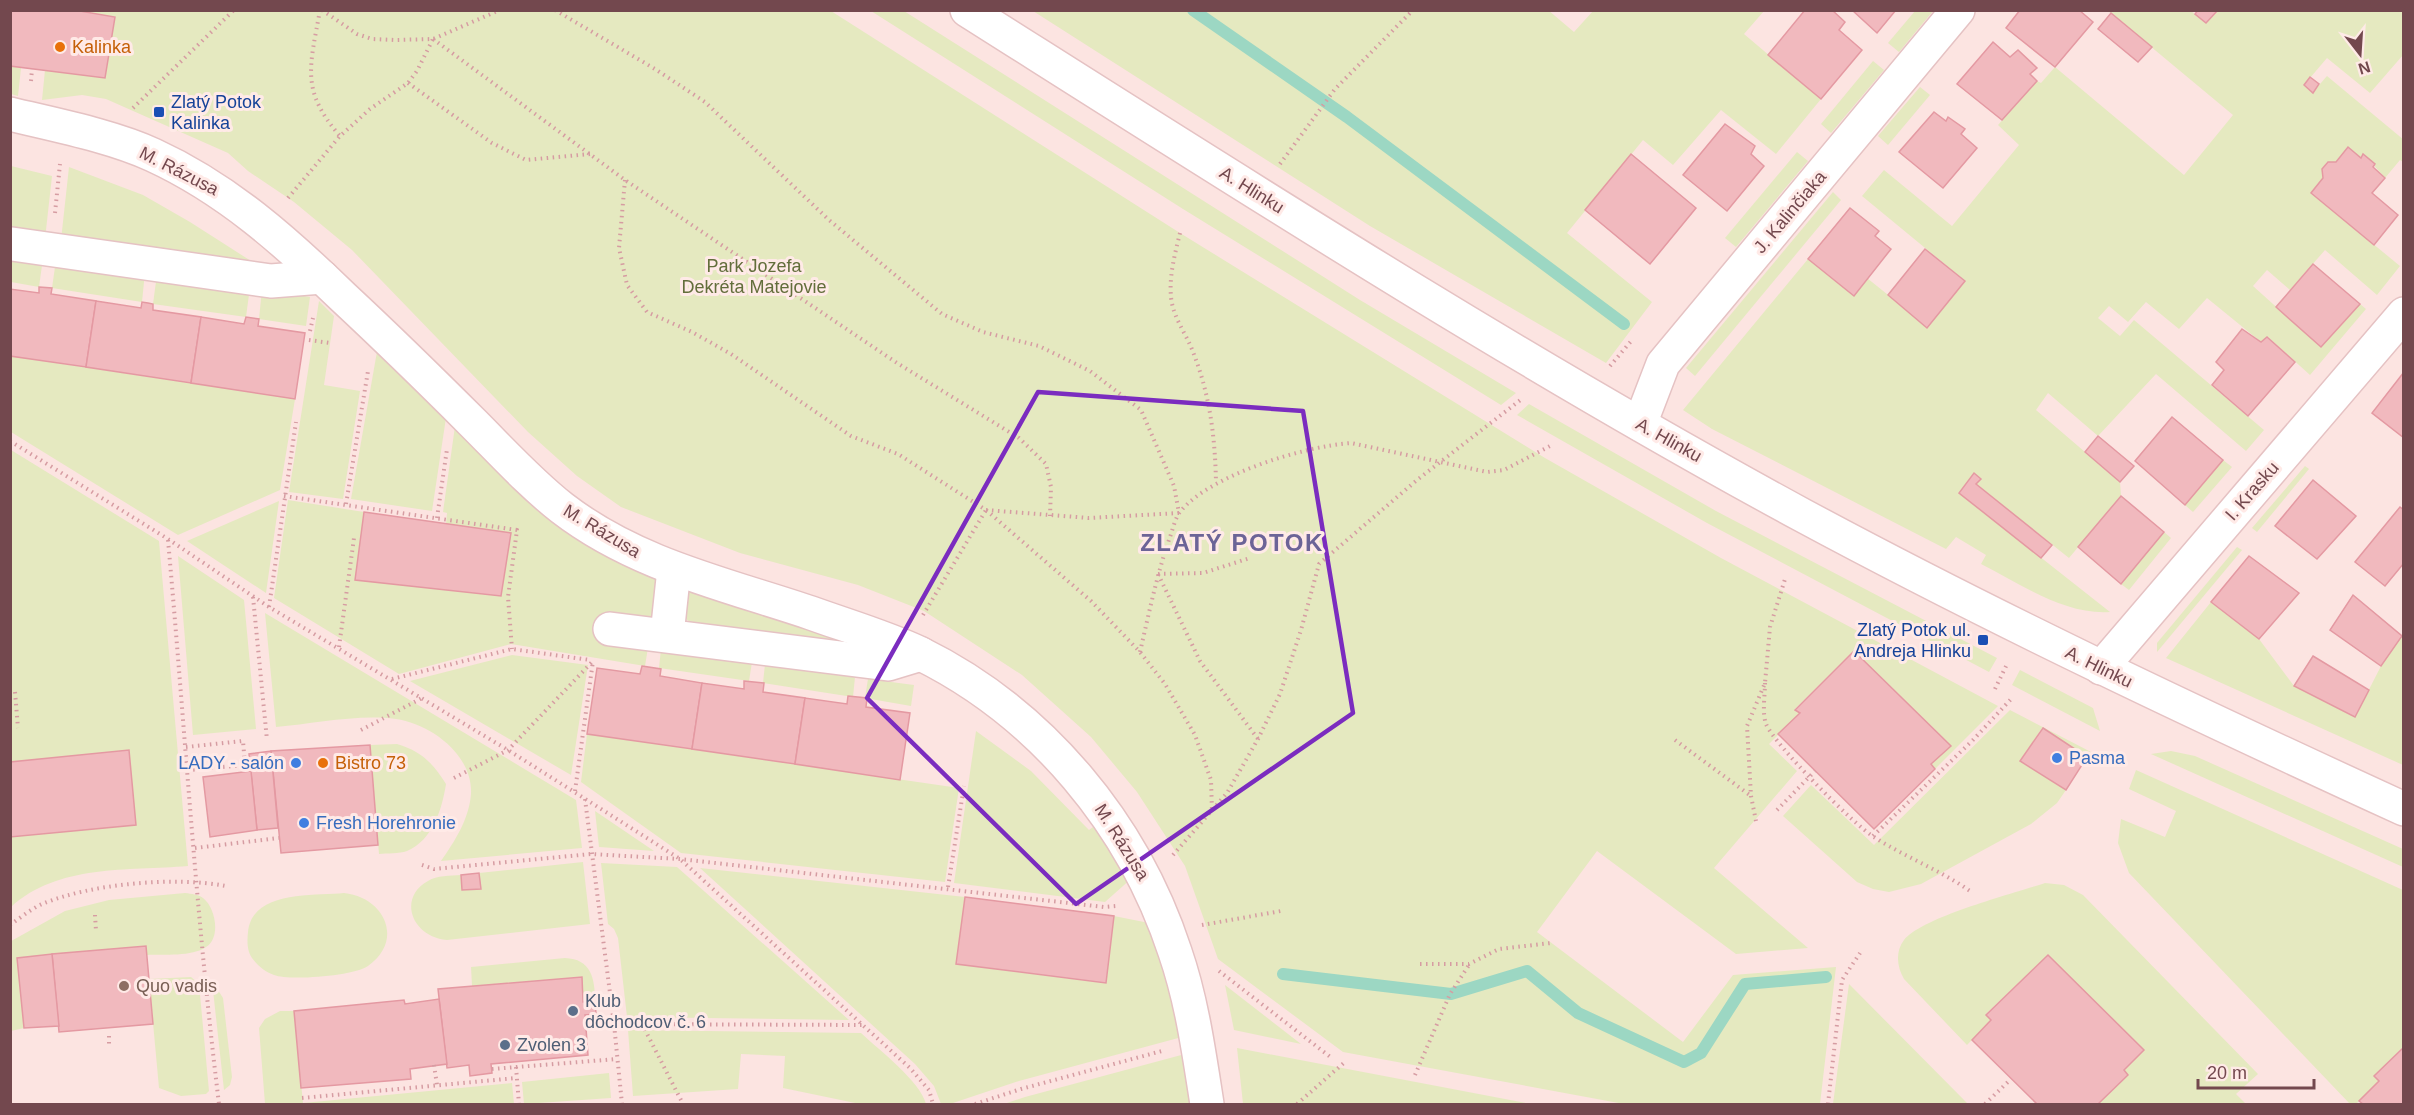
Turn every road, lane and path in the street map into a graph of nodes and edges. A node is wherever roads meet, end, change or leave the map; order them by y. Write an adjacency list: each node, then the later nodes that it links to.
1 (234, 10): 11 (path)
2 (321, 10): 8 (path); 13 (path)
3 (500, 10): 8 (path)
4 (555, 10): 37 (path)
5 (967, 10): 16 (street, A. Hlinku)
6 (1413, 10): 16 (path)
7 (1958, 10): 28 (street, J. Kalinčiaka)
8 (433, 39): 9 (path); 14 (path)
9 (408, 83): 13 (path); 14 (path)
10 (10, 114): 12 (street, M. Rázusa)
11 (126, 114)
12 (65, 128): 20 (path); 21 (street, M. Rázusa)
13 (340, 136): 17 (path)
14 (590, 154): 15 (path)
15 (625, 180): 36 (path); 38 (path)
16 (1258, 194): 28 (street, A. Hlinku)
17 (284, 203)
18 (1180, 233): 33 (path)
19 (12, 244): 20 (street)
20 (51, 250): 21 (street)
21 (322, 277): 23 (street, M. Rázusa)
22 (2403, 314): 56 (street, I. Krasku)
23 (375, 327): 35 (path); 43 (street, M. Rázusa)
24 (309, 340): 25 (path)
25 (330, 343)
26 (1523, 398): 31 (path)
27 (296, 422): 34 (path)
28 (1640, 424): 56 (street, A. Hlinku)
29 (10, 441): 41 (path)
30 (1550, 446): 31 (path)
31 (1442, 461): 33 (path); 65 (path)
32 (443, 475): 39 (path)
33 (1216, 482): 37 (path)
34 (284, 495): 35 (path); 47 (path)
35 (346, 504): 39 (path)
36 (986, 510): 38 (path); 50 (path); 53 (path)
37 (1179, 513): 38 (path); 44 (path)
38 (1050, 516)
39 (437, 518): 52 (path)
40 (354, 538): 51 (path)
41 (168, 539): 46 (path); 68 (path)
42 (1250, 558): 44 (path)
43 (674, 569): 49 (street); 50 (street, M. Rázusa)
44 (1158, 574): 53 (path); 65 (path)
45 (1786, 576): 58 (path)
46 (253, 596): 47 (path); 66 (path)
47 (269, 607): 51 (path)
48 (610, 629): 49 (street)
49 (667, 635): 50 (street)
50 (926, 639): 131 (street, M. Rázusa)
51 (339, 647): 57 (path)
52 (512, 649): 54 (path); 57 (path)
53 (1140, 652): 80 (path)
54 (594, 661): 69 (path); 75 (path)
55 (2008, 662): 59 (path)
56 (2101, 668): 79 (street, A. Hlinku)
57 (392, 679): 61 (path)
58 (1765, 683): 72 (path); 76 (path)
59 (1995, 689)
60 (15, 692): 63 (path)
61 (423, 698): 64 (path); 69 (path)
62 (2012, 698): 82 (path)
63 (18, 728)
64 (361, 730)
65 (1258, 739): 80 (path)
66 (267, 740)
67 (1675, 740): 76 (path)
68 (186, 747): 70 (path); 70 (path)
69 (508, 750): 73 (path); 75 (path)
70 (189, 770): 85 (path)
71 (1815, 771): 72 (path)
72 (1809, 776): 78 (path); 82 (path)
73 (454, 778)
74 (964, 786): 93 (path)
75 (575, 790): 77 (path)
76 (1751, 796): 81 (path)
77 (585, 798): 86 (path); 88 (path)
78 (1777, 810)
79 (2403, 810)
80 (1212, 812): 87 (path)
81 (1755, 821)
82 (1873, 836): 94 (path)
83 (279, 838): 85 (path)
84 (1165, 848): 87 (path)
85 (195, 849): 91 (path)
86 (591, 854): 88 (path); 90 (path); 108 (path)
87 (1170, 857): 89 (path)
88 (680, 859): 93 (path); 110 (path)
89 (1175, 864)
90 (422, 865)
91 (198, 881): 92 (path); 99 (path); 125 (path)
92 (226, 886)
93 (948, 887): 95 (path)
94 (1970, 891)
95 (1112, 906)
96 (1281, 911): 100 (path)
97 (94, 915): 101 (path)
98 (1195, 917): 100 (path)
99 (10, 925)
100 (1199, 926): 102 (path)
101 (96, 931)
102 (1202, 935)
103 (1551, 943): 106 (path)
104 (1860, 952): 133 (path)
105 (1420, 964): 106 (path)
106 (1469, 964): 120 (path)
107 (1217, 979): 115 (path)
108 (614, 1024): 109 (path); 114 (path)
109 (642, 1024): 110 (path); 128 (path)
110 (864, 1025): 129 (path)
111 (109, 1036): 112 (path)
112 (109, 1044)
113 (1171, 1048): 130 (path)
114 (617, 1059): 118 (path); 127 (path)
115 (1333, 1059)
116 (1346, 1061): 132 (path)
117 (435, 1065): 123 (path)
118 (516, 1067): 119 (path); 121 (path)
119 (492, 1069)
120 (1415, 1075)
121 (516, 1078): 123 (path); 126 (path)
122 (2011, 1079): 134 (path)
123 (438, 1085): 124 (path)
124 (302, 1098)
125 (219, 1104)
126 (519, 1104)
127 (622, 1104)
128 (683, 1104)
129 (933, 1104)
130 (975, 1104)
131 (1207, 1104)
132 (1297, 1104)
133 (1828, 1104)
134 (1985, 1104)

